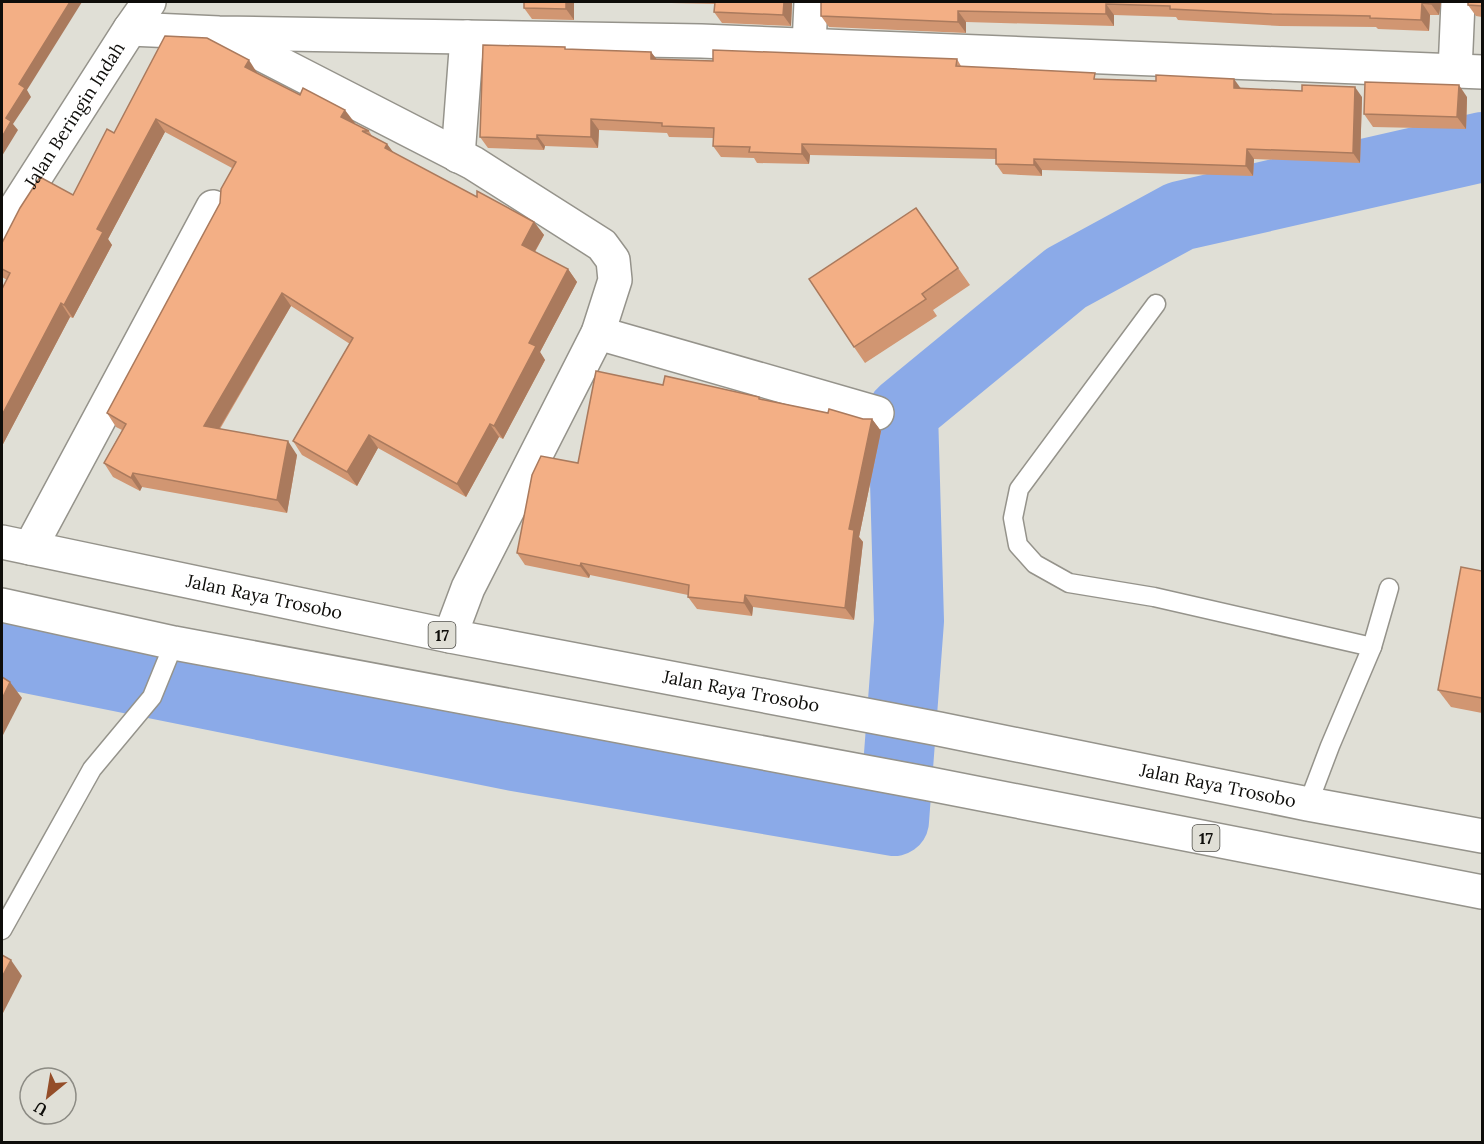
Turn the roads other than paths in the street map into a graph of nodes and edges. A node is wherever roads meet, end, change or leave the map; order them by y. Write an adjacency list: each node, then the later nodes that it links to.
1 (149, 2): 4 (main road, Jalan Beringin Indah)
2 (811, 2): 7 (main road)
3 (1458, 2): 8 (main road)
4 (130, 29): 5 (main road); 11 (main road, Jalan Beringin Indah)
5 (219, 33): 6 (main road); 9 (main road)
6 (467, 37): 7 (main road); 9 (main road)
7 (809, 45): 8 (main road)
8 (1469, 71)
9 (458, 156): 13 (main road)
10 (213, 207): 15 (main road)
11 (2, 229)
12 (1156, 304): 19 (lane)
13 (598, 333): 14 (main road); 18 (main road)
14 (877, 413)
15 (16, 545): 18 (main road, Jalan Raya Trosobo / 17)
16 (1389, 588): 19 (lane)
17 (2, 605): 20 (main road, 17)
18 (450, 636): 21 (main road, Jalan Raya Trosobo / 17)
19 (1372, 647): 21 (lane)
20 (169, 654): 23 (main road, 17); 24 (lane)
21 (1308, 804): 22 (main road, Jalan Raya Trosobo / 17)
22 (1482, 837)
23 (1482, 892)
24 (2, 930)

